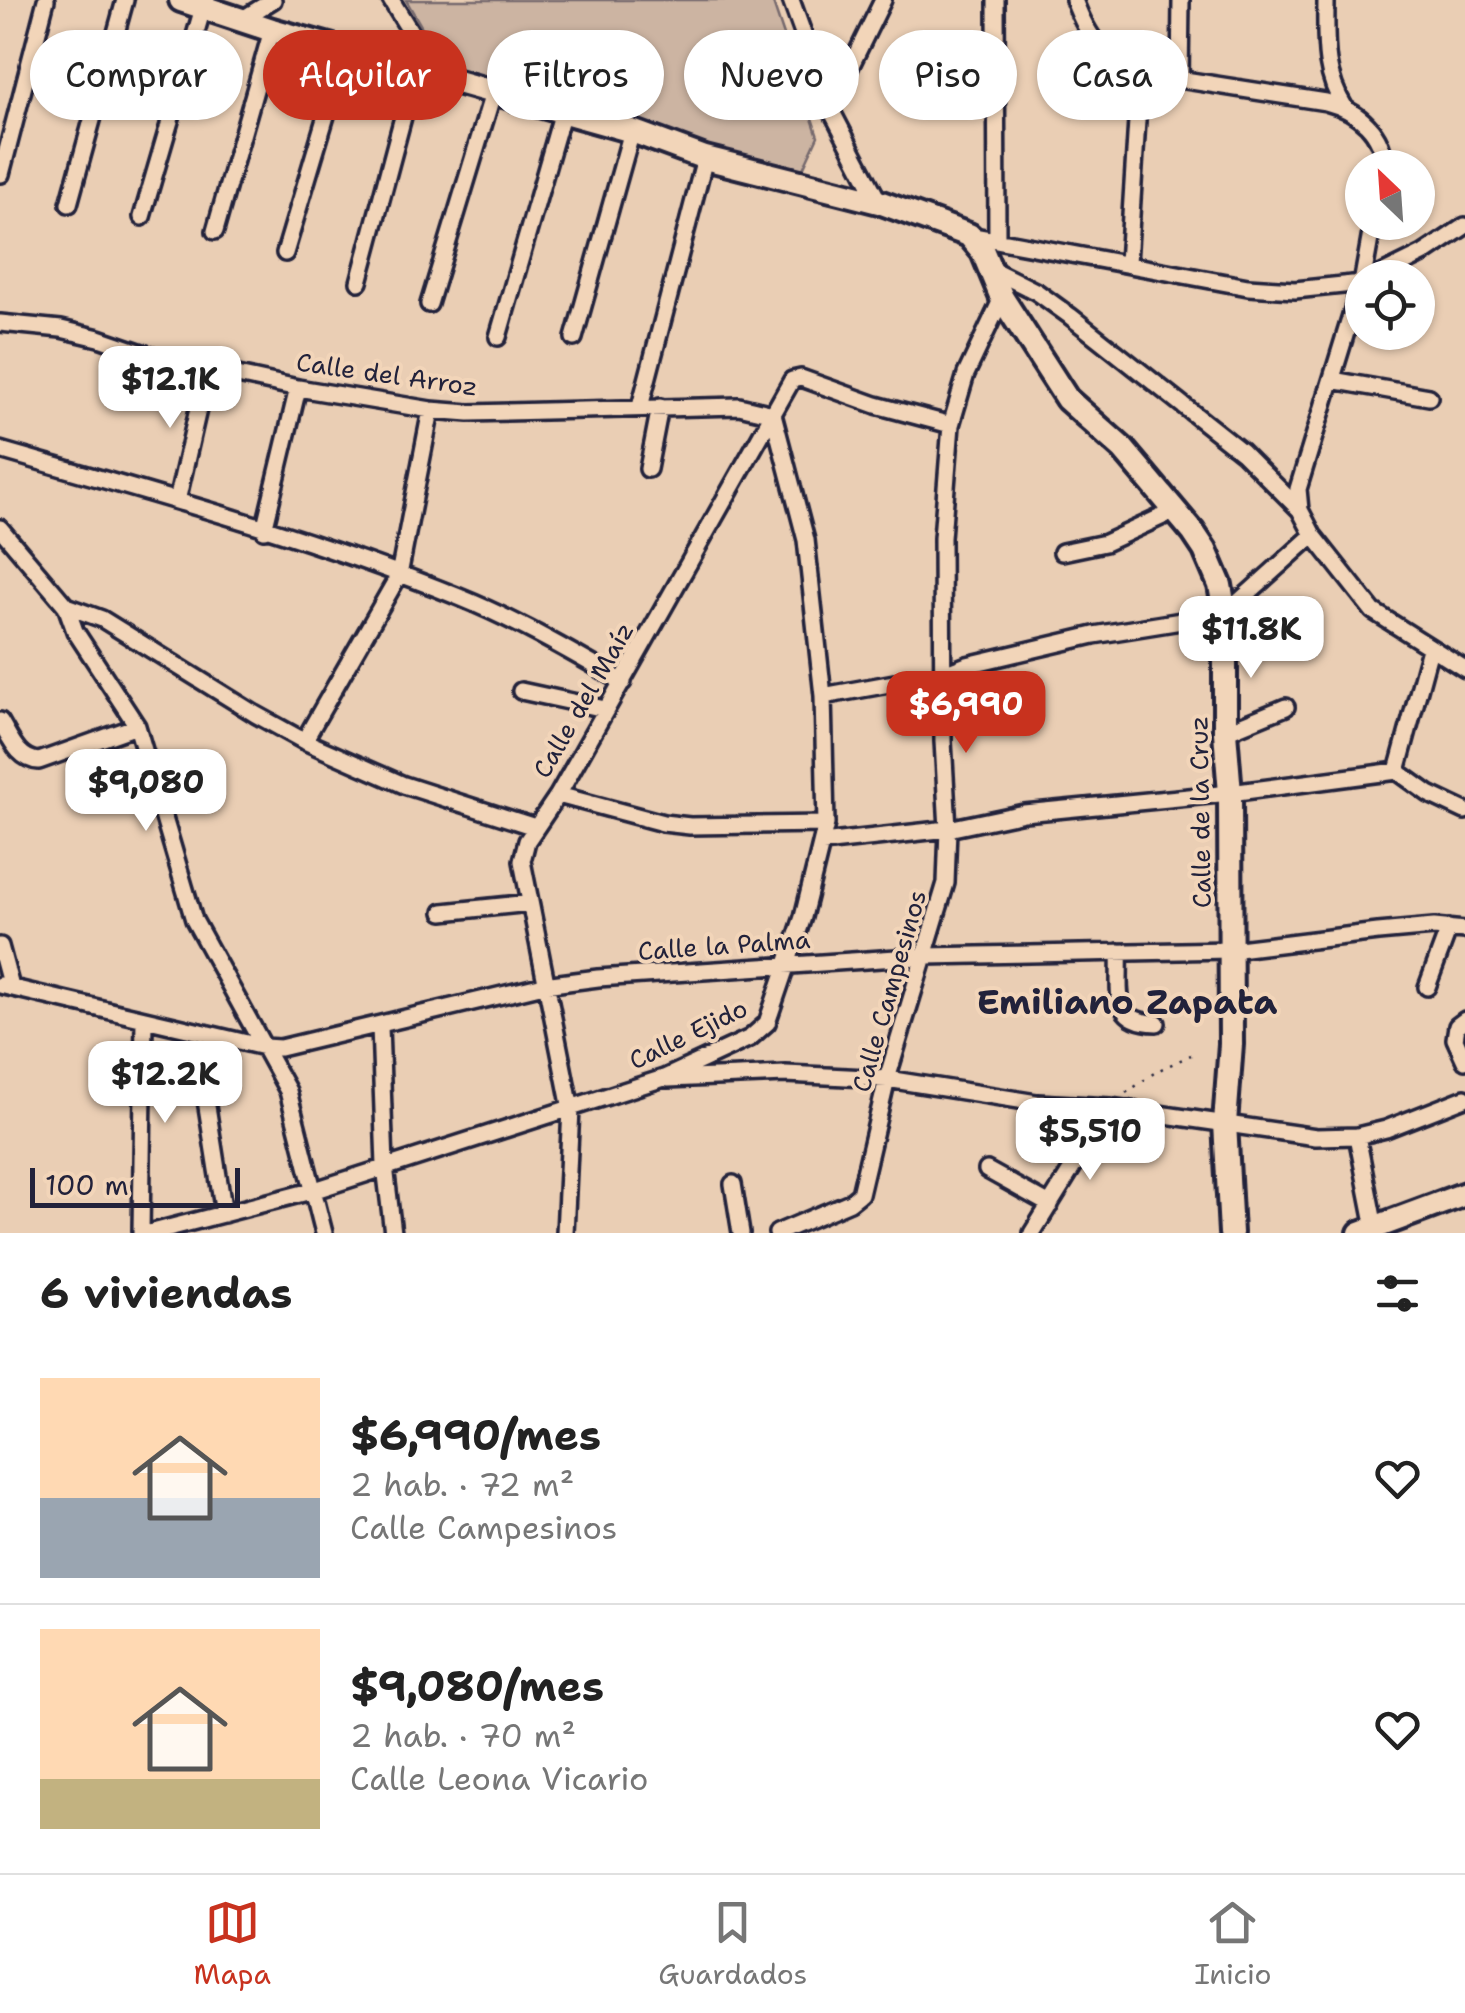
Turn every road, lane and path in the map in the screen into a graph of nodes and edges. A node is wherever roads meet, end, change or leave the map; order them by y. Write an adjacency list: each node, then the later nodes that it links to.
1 (46, 0): 32 (street)
2 (125, 0): 34 (street)
3 (274, 0): 12 (street)
4 (391, 0): 14 (street)
5 (791, 0): 15 (street)
6 (883, 0): 18 (street)
7 (996, 0): 39 (street)
8 (1074, 0): 16 (street)
9 (1181, 0): 17 (street)
10 (1326, 0): 21 (street)
11 (192, 4): 12 (main road); 35 (street)
12 (241, 20): 13 (main road)
13 (272, 30)
14 (405, 30)
15 (802, 30)
16 (1086, 30)
17 (1181, 30)
18 (859, 49)
19 (263, 61): 37 (street)
20 (1188, 81): 21 (street)
21 (1345, 108): 30 (street)
22 (487, 113): 47 (street)
23 (325, 120): 40 (street)
24 (411, 120): 44 (street)
25 (561, 120): 49 (street)
26 (595, 120): 29 (main road)
27 (836, 120): 33 (street)
28 (1137, 120): 42 (street)
29 (632, 131): 31 (main road); 51 (street)
30 (1383, 150)
31 (705, 158): 33 (main road); 57 (street)
32 (1, 174)
33 (879, 202): 38 (main road)
34 (68, 204)
35 (142, 217)
36 (1465, 226): 41 (street)
37 (214, 231)
38 (969, 235): 39 (street); 43 (main road, Calle de la Cruz)
39 (997, 240): 42 (street)
40 (285, 253)
41 (1411, 260)
42 (1128, 263): 45 (street)
43 (992, 269): 46 (main road, Calle de la Cruz); 64 (street)
44 (359, 282)
45 (1345, 283)
46 (1002, 298): 60 (street, Calle Campesinos); 65 (main road, Calle de la Cruz)
47 (429, 304)
48 (0, 323): 52 (street, Calle del Arroz)
49 (498, 337)
50 (1345, 337): 53 (street)
51 (574, 338)
52 (207, 370): 54 (street, Calle del Arroz); 63 (street)
53 (1332, 380): 55 (street); 64 (street)
54 (298, 388): 58 (street, Calle del Arroz); 67 (street)
55 (1429, 397)
56 (660, 406): 57 (street, Calle del Arroz); 59 (street, Calle del Arroz); 62 (street)
57 (640, 407): 58 (street, Calle del Arroz)
58 (431, 410): 70 (street)
59 (774, 414): 60 (street, Calle del Maíz); 76 (street, Calle del Maíz); 78 (street, Calle Ejido)
60 (951, 424): 75 (street, Calle Campesinos)
61 (0, 450): 63 (street)
62 (648, 469)
63 (177, 501): 67 (street)
64 (1300, 510): 68 (street)
65 (1174, 511): 69 (street); 72 (main road, Calle de la Cruz)
66 (0, 528): 71 (street)
67 (264, 530): 70 (street)
68 (1313, 536): 72 (street); 73 (street)
69 (1062, 552)
70 (399, 575): 76 (street); 84 (street)
71 (66, 606): 82 (street); 84 (street)
72 (1225, 614): 75 (street); 83 (main road, Calle de la Cruz)
73 (1430, 649): 74 (street); 85 (street)
74 (1465, 670)
75 (944, 674): 78 (street); 91 (street, Calle Campesinos)
76 (622, 682): 80 (street, Calle del Maíz)
77 (521, 691): 80 (street)
78 (823, 696): 89 (street, Calle Ejido)
79 (1286, 707): 83 (street)
80 (606, 708): 87 (street, Calle del Maíz)
81 (0, 721): 82 (street)
82 (137, 726): 108 (street)
83 (1225, 732): 86 (main road, Calle de la Cruz)
84 (304, 741): 90 (street)
85 (1397, 771): 86 (street); 88 (street)
86 (1230, 794): 91 (street); 97 (main road, Calle de la Cruz)
87 (558, 795): 89 (street); 90 (street, Calle del Maíz)
88 (1465, 812)
89 (826, 824): 92 (street, Calle Ejido)
90 (536, 827): 93 (street, Calle del Maíz)
91 (948, 829): 92 (street); 99 (street, Calle Campesinos)
92 (822, 843): 100 (street, Calle Ejido)
93 (530, 902): 94 (street); 101 (street, Calle del Maíz)
94 (443, 912)
95 (1457, 929): 97 (street, Calle la Palma); 103 (street)
96 (0, 946): 102 (street)
97 (1230, 950): 98 (street, Calle la Palma); 117 (main road, Calle de la Cruz)
98 (1119, 952): 99 (street, Calle la Palma); 106 (street)
99 (926, 956): 100 (street, Calle la Palma); 112 (street, Calle Campesinos)
100 (785, 967): 101 (street, Calle la Palma); 111 (street, Calle Ejido)
101 (544, 984): 107 (street, Calle la Palma); 116 (street, Calle del Maíz)
102 (5, 986): 104 (street, Calle la Palma)
103 (1427, 987)
104 (144, 1018): 108 (street, Calle la Palma); 127 (street)
105 (1465, 1020): 110 (street)
106 (1157, 1023)
107 (380, 1026): 108 (street, Calle la Palma); 119 (street)
108 (264, 1047): 122 (street)
109 (1191, 1055): 115 (path)
110 (1465, 1060)
111 (664, 1078): 112 (street); 116 (street, Calle Ejido)
112 (887, 1079): 115 (street); 133 (street, Calle Campesinos)
113 (1465, 1098): 118 (street)
114 (206, 1100): 125 (street)
115 (1110, 1107): 117 (street); 124 (street)
116 (570, 1109): 119 (street, Calle Ejido); 131 (street, Calle del Maíz)
117 (1225, 1123): 118 (street); 135 (main road, Calle de la Cruz)
118 (1357, 1136): 126 (street)
119 (385, 1166): 122 (street, Calle Ejido); 130 (street)
120 (987, 1170): 124 (street)
121 (732, 1184): 132 (street)
122 (315, 1190): 125 (street, Calle Ejido); 129 (street)
123 (1465, 1194): 126 (main road)
124 (1050, 1205): 134 (street)
125 (224, 1214): 128 (street, Calle Ejido)
126 (1367, 1230)
127 (141, 1233)
128 (149, 1233)
129 (324, 1233)
130 (394, 1233)
131 (565, 1233)
132 (741, 1233)
133 (777, 1233)
134 (1032, 1233)
135 (1231, 1233)

